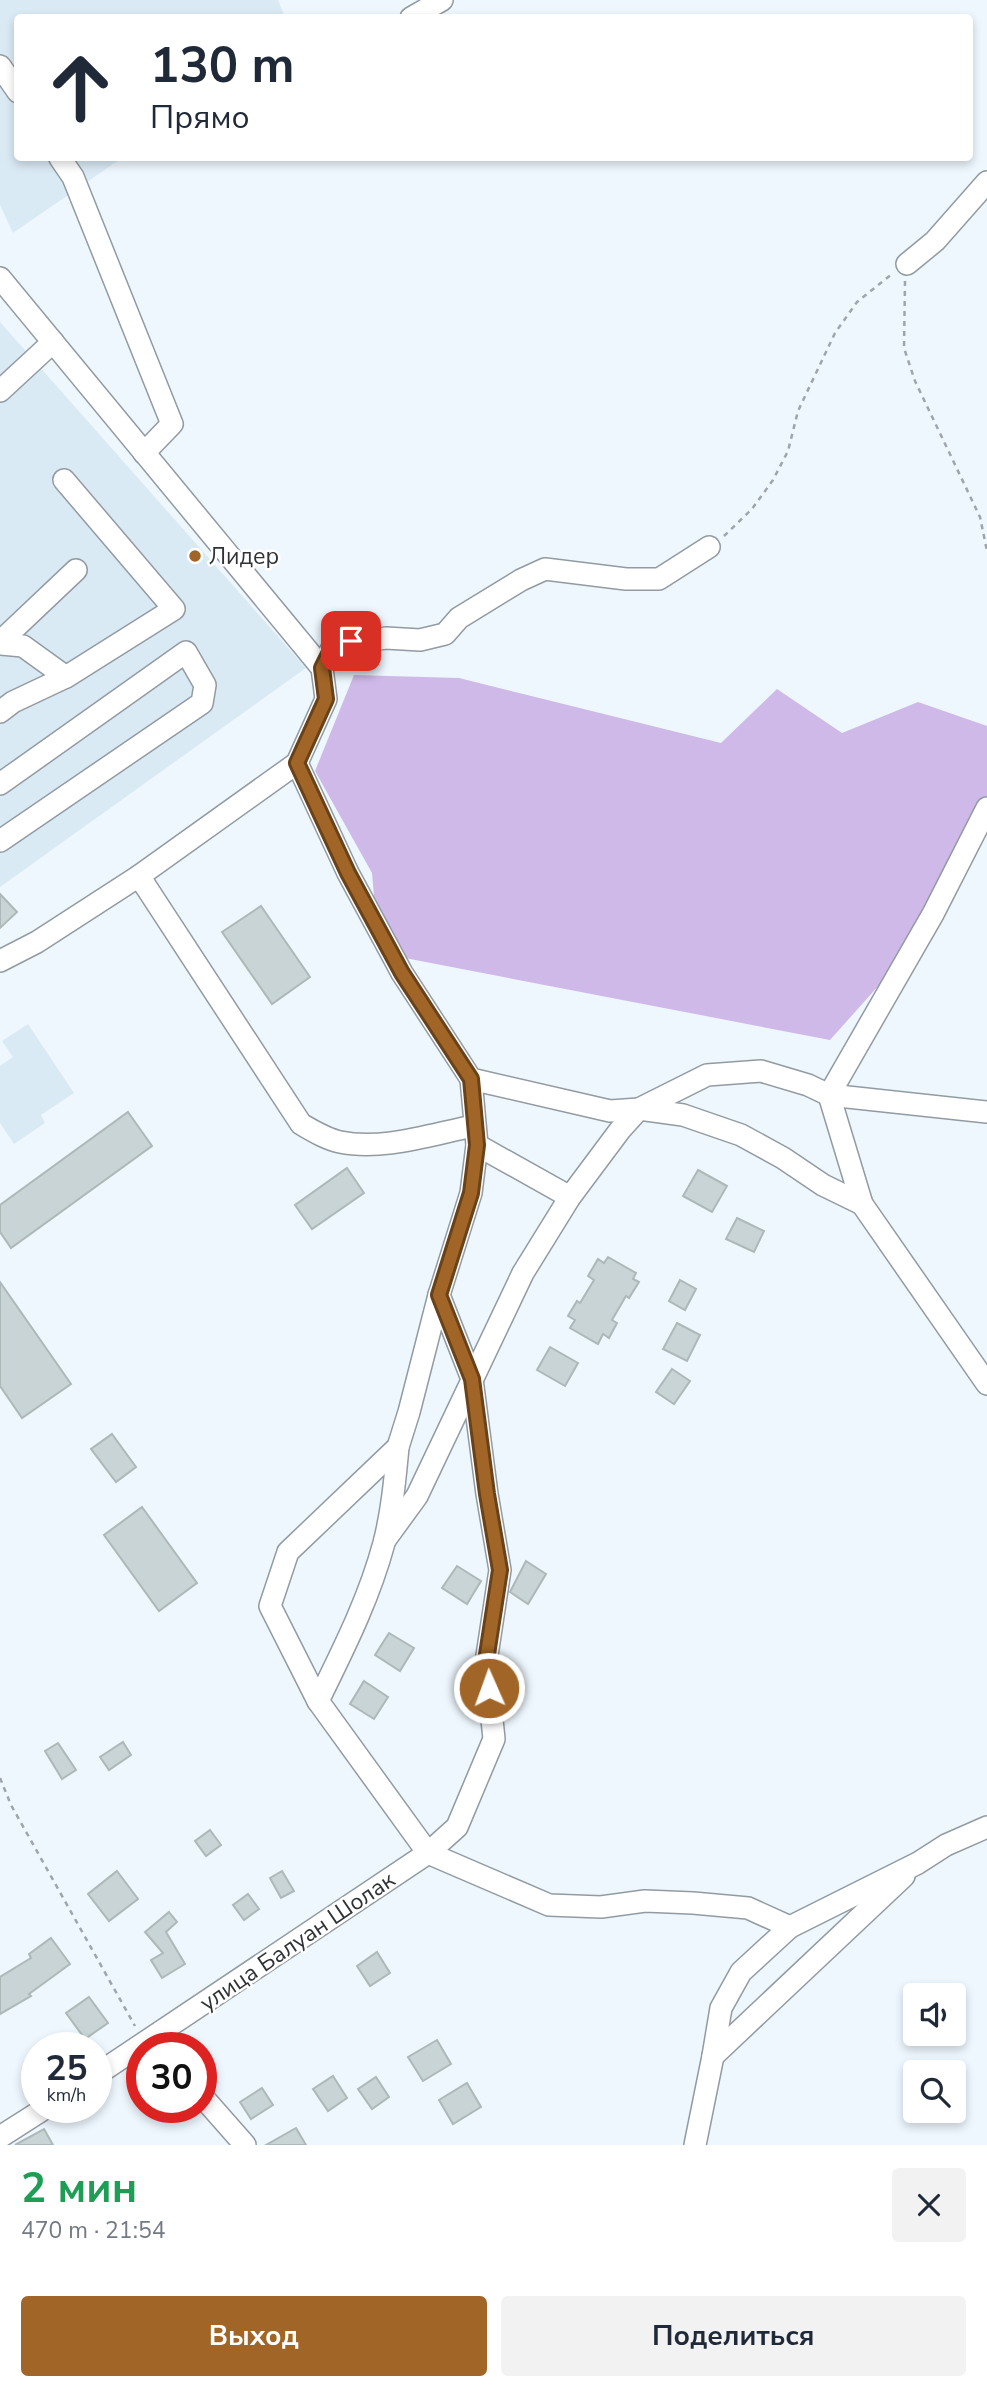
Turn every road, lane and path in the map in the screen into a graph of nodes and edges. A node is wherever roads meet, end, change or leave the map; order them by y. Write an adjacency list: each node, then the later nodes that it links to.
1 (442, 0): 2 (street)
2 (418, 14)
3 (0, 66): 4 (street)
4 (14, 86)
5 (62, 161): 11 (street)
6 (987, 182): 7 (street)
7 (907, 264): 13 (path); 14 (path)
8 (0, 278): 9 (street)
9 (53, 342): 10 (street); 11 (street)
10 (2, 386)
11 (144, 453): 17 (street)
12 (64, 480): 18 (street)
13 (709, 547): 17 (street)
14 (987, 551)
15 (76, 570): 16 (street)
16 (0, 643): 18 (street)
17 (322, 668): 20 (street)
18 (66, 677): 19 (street)
19 (0, 712)
20 (297, 763): 24 (street); 26 (street)
21 (0, 784): 23 (street)
22 (987, 808): 27 (street)
23 (0, 841)
24 (139, 876): 25 (street); 30 (street)
25 (0, 961)
26 (471, 1079): 28 (street); 30 (street)
27 (829, 1095): 28 (street); 29 (street); 32 (street)
28 (639, 1109): 31 (street); 32 (street)
29 (987, 1112)
30 (476, 1135): 31 (street); 33 (street)
31 (570, 1197): 34 (street)
32 (862, 1204): 35 (street)
33 (439, 1295): 34 (street, улица Балуан Шолак); 36 (street)
34 (472, 1379): 37 (street); 41 (street, улица Балуан Шолак)
35 (987, 1384)
36 (398, 1447): 37 (street); 38 (street)
37 (385, 1540): 38 (street)
38 (318, 1701): 41 (street)
39 (0, 1778): 44 (path)
40 (987, 1827): 42 (street)
41 (428, 1853): 43 (street); 45 (street, улица Балуан Шолак)
42 (918, 1863): 43 (street); 46 (street)
43 (790, 1927): 46 (street)
44 (139, 2032)
45 (167, 2032)
46 (713, 2056): 51 (street)
47 (217, 2113): 50 (street)
48 (22, 2123): 49 (street)
49 (0, 2137)
50 (245, 2145)
51 (695, 2145)

